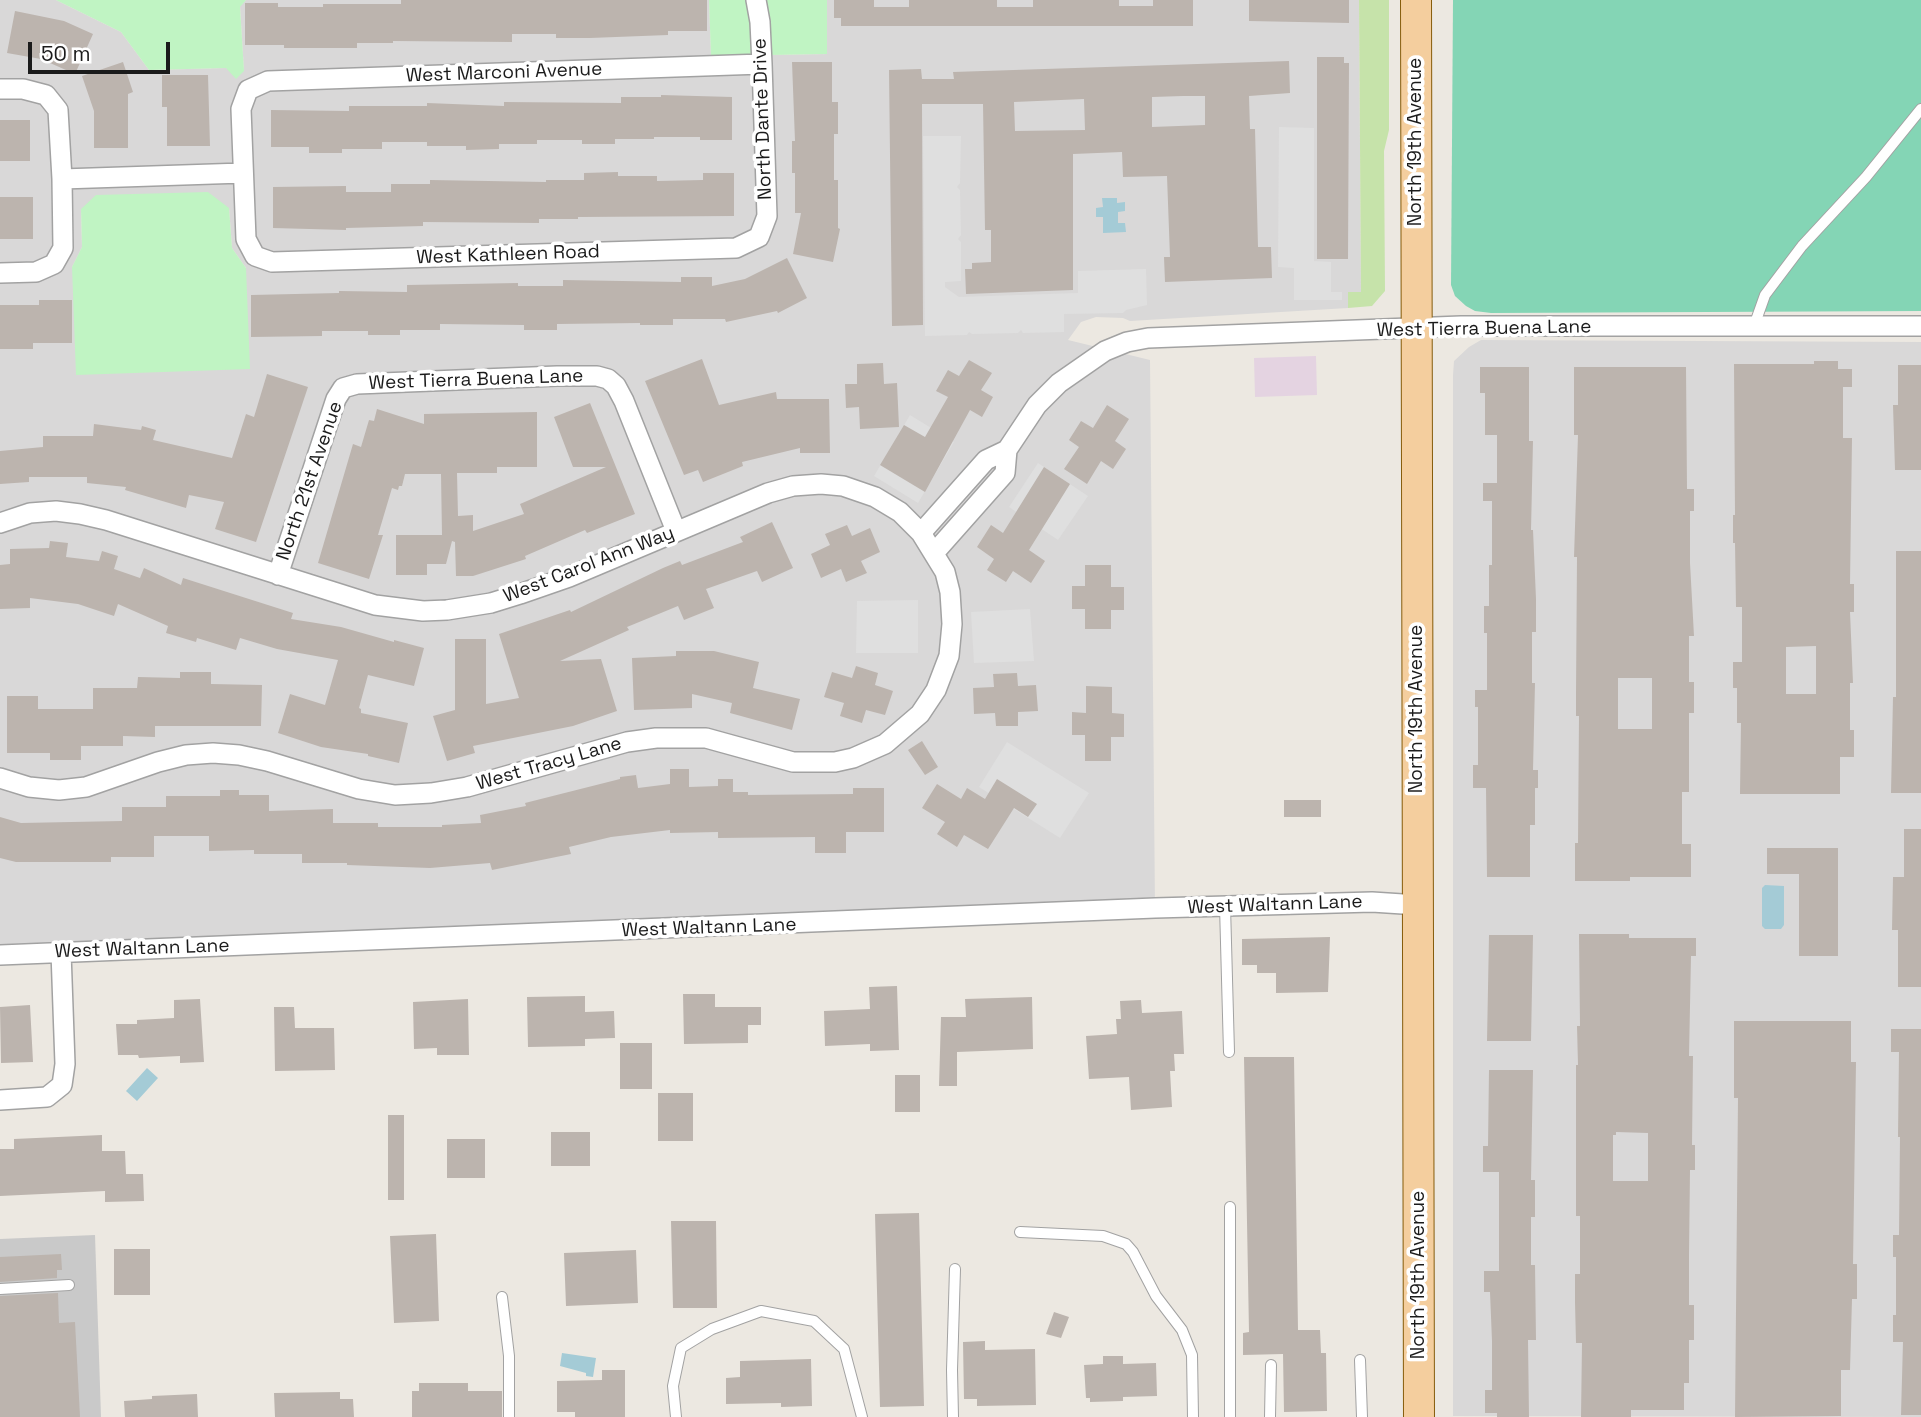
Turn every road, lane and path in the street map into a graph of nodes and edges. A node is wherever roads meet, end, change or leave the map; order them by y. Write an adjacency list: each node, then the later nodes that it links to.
1 (756, 0): 3 (street, North Dante Drive)
2 (1416, 0): 12 (main road, North 19th Avenue)
3 (762, 64): 6 (street, West Marconi Avenue); 8 (street, North Dante Drive)
4 (0, 89): 7 (street)
5 (1921, 109): 10 (lane)
6 (243, 173): 7 (street); 8 (street, West Kathleen Road)
7 (62, 179): 9 (street)
8 (759, 237)
9 (0, 273)
10 (1754, 326): 11 (street, West Tierra Buena Lane); 12 (street, West Tierra Buena Lane)
11 (1921, 326)
12 (1416, 329): 14 (street, West Tierra Buena Lane); 21 (main road, North 19th Avenue)
13 (343, 388): 16 (street, West Tierra Buena Lane); 19 (street, North 21st Avenue)
14 (1007, 450): 17 (street); 18 (street)
15 (0, 523): 19 (street, West Carol Ann Way)
16 (676, 531): 17 (street, West Carol Ann Way); 19 (street, West Carol Ann Way)
17 (921, 533): 18 (street, West Carol Ann Way)
18 (935, 552): 20 (street, West Tracy Lane)
19 (278, 575)
20 (0, 778)
21 (1418, 905): 22 (street, West Waltann Lane); 43 (main road, North 19th Avenue)
22 (1225, 906): 23 (street, West Waltann Lane); 25 (lane)
23 (61, 952): 24 (street, West Waltann Lane); 26 (street)
24 (0, 956)
25 (1229, 1052)
26 (0, 1100)
27 (1230, 1207): 40 (lane)
28 (1020, 1232): 39 (lane)
29 (955, 1269): 38 (lane)
30 (69, 1285): 31 (lane)
31 (0, 1289)
32 (502, 1297): 35 (lane)
33 (1360, 1360): 42 (lane)
34 (1271, 1365): 41 (lane)
35 (509, 1417)
36 (676, 1417): 37 (lane)
37 (862, 1417)
38 (953, 1417)
39 (1194, 1417)
40 (1230, 1417)
41 (1270, 1417)
42 (1362, 1417)
43 (1419, 1417)

